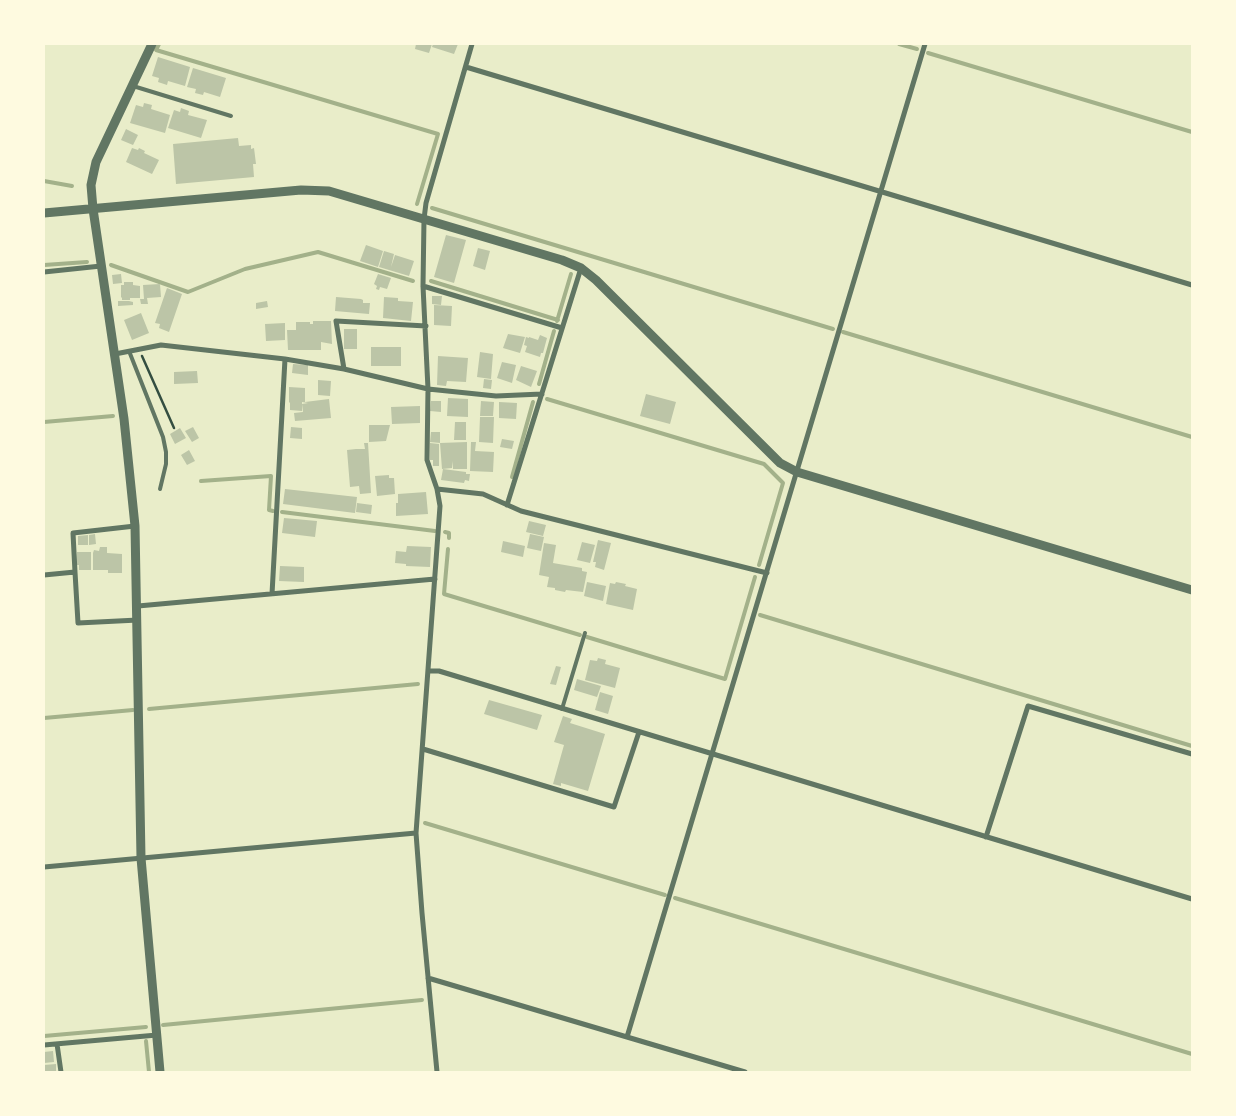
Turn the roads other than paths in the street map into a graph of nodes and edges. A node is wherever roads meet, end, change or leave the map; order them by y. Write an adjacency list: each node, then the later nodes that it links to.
1 (152, 44): 5 (street)
2 (472, 44): 4 (street)
3 (925, 44): 7 (street)
4 (466, 67): 7 (street); 10 (street)
5 (133, 86): 6 (lane); 8 (street)
6 (232, 116)
7 (881, 191): 14 (street); 24 (street)
8 (93, 209): 9 (street); 10 (street); 11 (street)
9 (44, 213)
10 (424, 218): 12 (street); 15 (street)
11 (102, 266): 13 (street); 19 (street)
12 (581, 268): 17 (street); 24 (street)
13 (44, 272)
14 (1192, 285)
15 (423, 286): 16 (street); 17 (street)
16 (426, 326): 21 (street); 22 (street)
17 (562, 328): 23 (street)
18 (129, 351): 19 (street); 20 (street); 25 (lane)
19 (115, 354): 28 (street)
20 (285, 359): 21 (street); 34 (street)
21 (344, 369): 22 (street)
22 (428, 389): 23 (street); 26 (street)
23 (542, 394): 27 (street)
24 (797, 472): 30 (street); 33 (street)
25 (160, 489)
26 (437, 489): 27 (street); 32 (street)
27 (507, 505): 30 (street)
28 (135, 526): 29 (street); 35 (street)
29 (75, 572): 31 (street); 36 (street)
30 (766, 574): 42 (street)
31 (44, 575)
32 (435, 579): 34 (street); 38 (street)
33 (1192, 590)
34 (272, 594): 35 (street)
35 (138, 606): 36 (street)
36 (138, 620): 46 (street)
37 (585, 633): 39 (lane)
38 (429, 671): 39 (street); 41 (street)
39 (562, 708): 40 (street)
40 (639, 732): 41 (street); 42 (street)
41 (423, 750): 44 (street)
42 (712, 754): 45 (street); 51 (street)
43 (1192, 754): 45 (street)
44 (416, 833): 46 (street); 49 (street)
45 (986, 837): 48 (street)
46 (141, 858): 47 (street); 50 (street)
47 (44, 867)
48 (1192, 899)
49 (428, 978): 51 (street); 56 (street)
50 (157, 1035): 52 (street); 55 (street)
51 (628, 1037): 57 (street)
52 (57, 1044): 53 (street); 54 (street)
53 (44, 1045)
54 (62, 1072)
55 (160, 1072)
56 (437, 1072)
57 (745, 1072)

